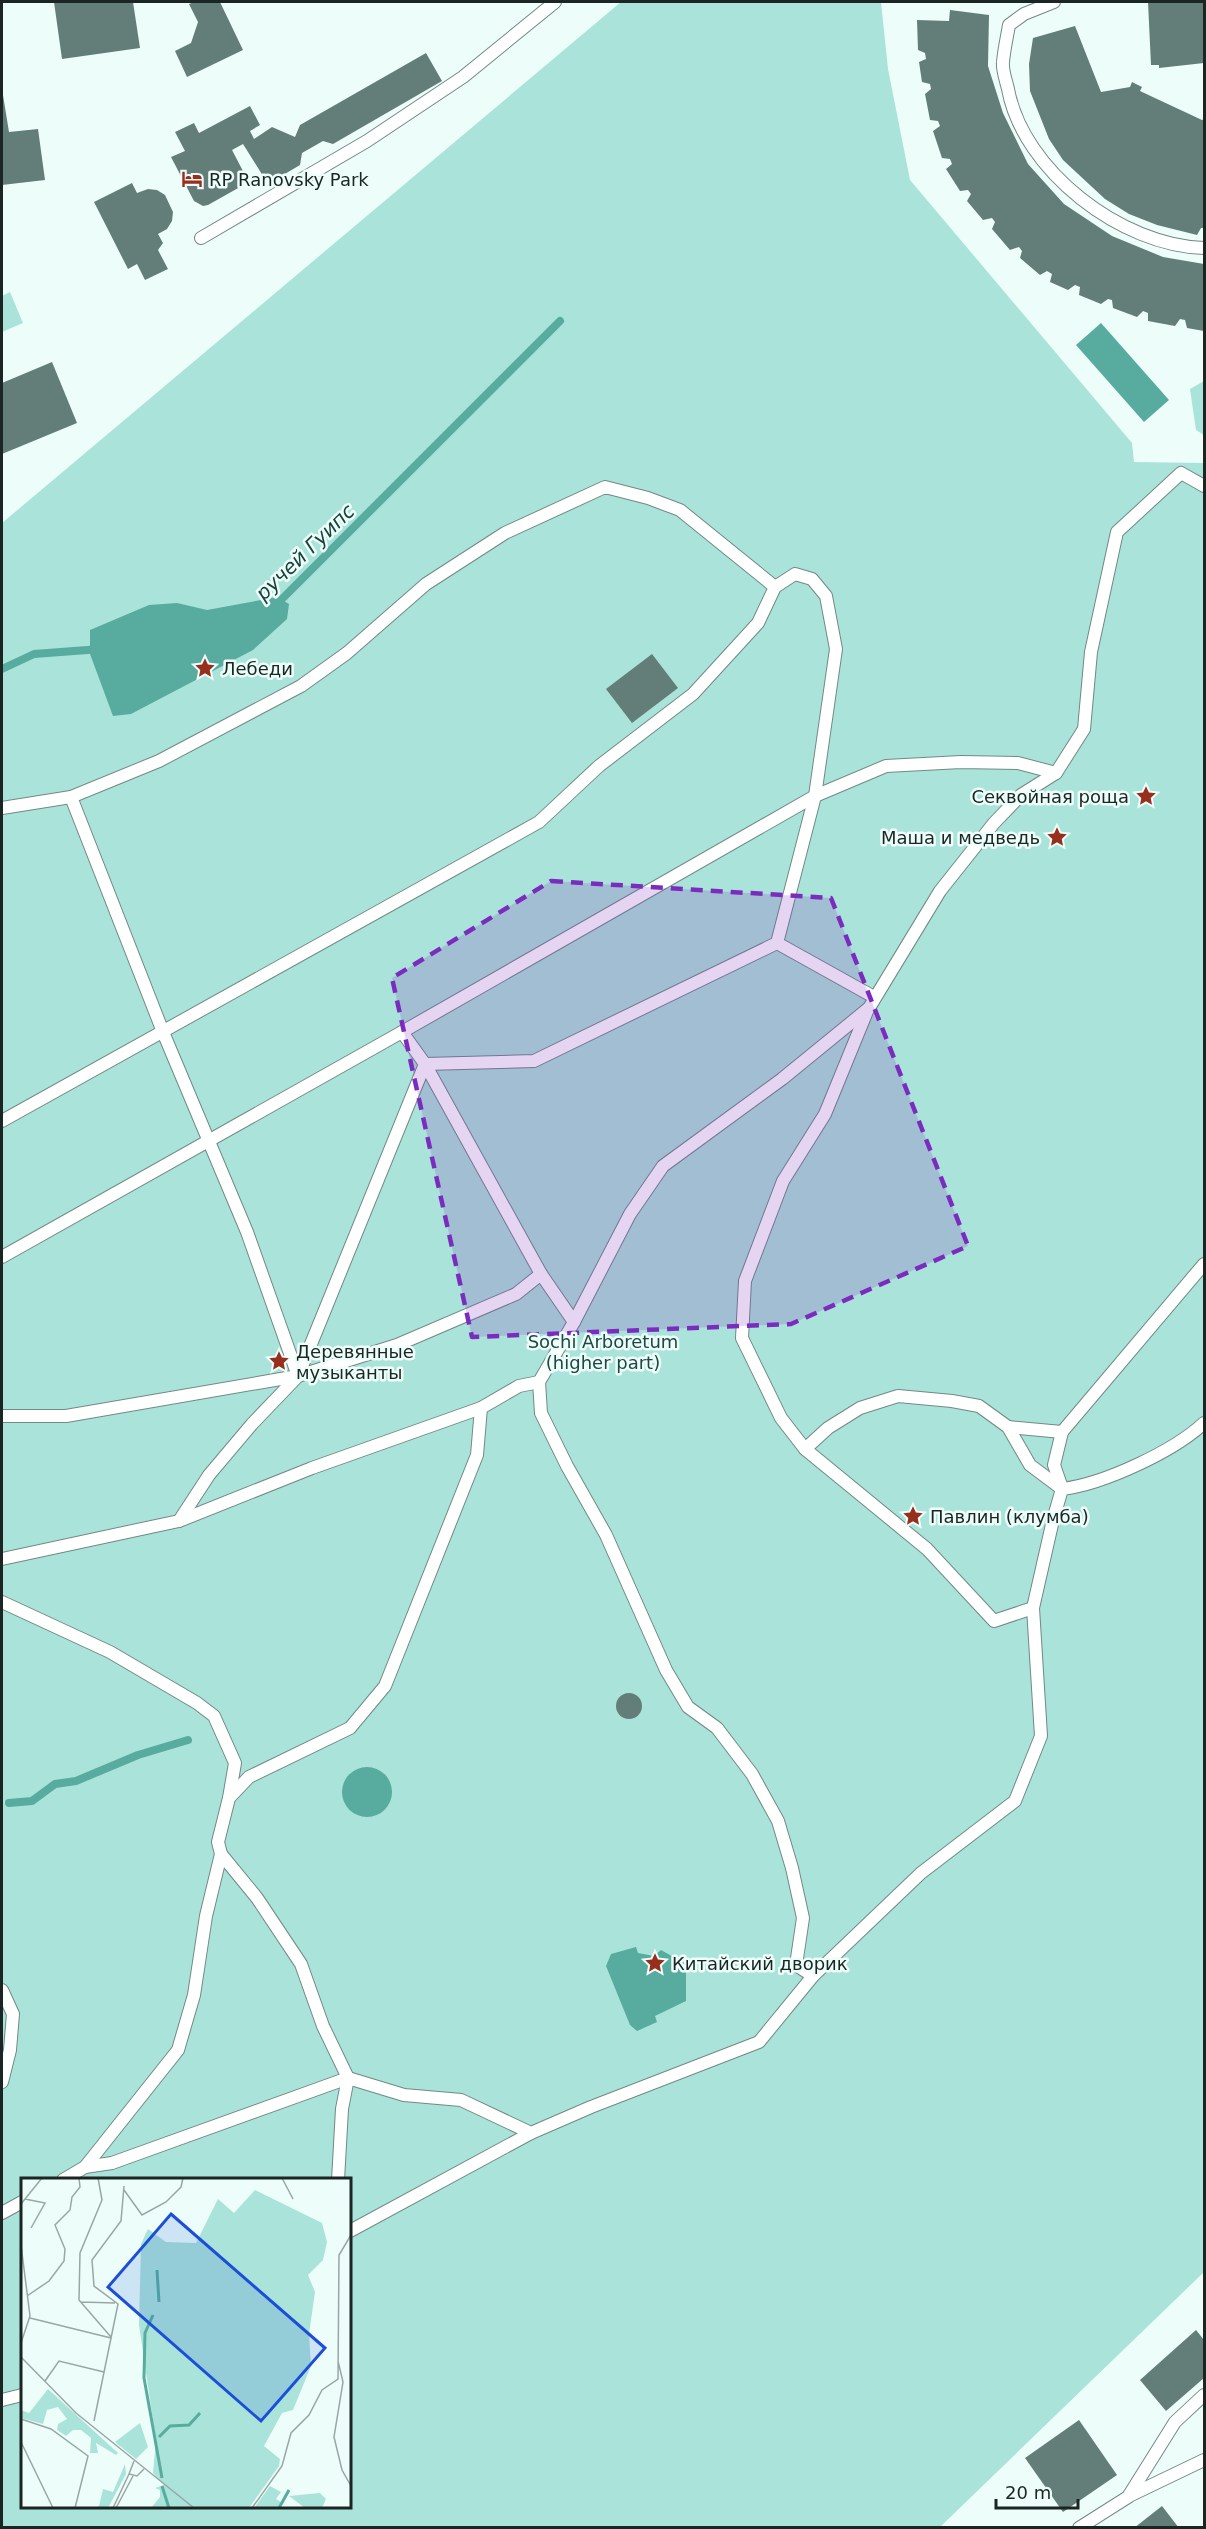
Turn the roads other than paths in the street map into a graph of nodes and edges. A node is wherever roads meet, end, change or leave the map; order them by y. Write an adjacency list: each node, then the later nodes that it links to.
1 (555, 2): 3 (lane)
2 (1054, 2): 4 (lane)
3 (201, 238)
4 (1204, 248)
5 (1204, 486): 7 (lane)
6 (775, 587): 8 (lane); 9 (lane); 13 (lane)
7 (1056, 774): 8 (lane); 12 (lane)
8 (815, 796): 11 (lane); 14 (lane)
9 (71, 797): 10 (lane); 13 (lane)
10 (2, 808)
11 (777, 943): 12 (lane); 15 (lane)
12 (871, 1002): 21 (lane); 29 (lane)
13 (163, 1032): 16 (lane); 17 (lane)
14 (402, 1032): 15 (lane); 17 (lane)
15 (425, 1064): 20 (lane); 22 (lane)
16 (2, 1121)
17 (209, 1140): 18 (lane); 22 (lane)
18 (2, 1257)
19 (1204, 1264): 28 (lane)
20 (541, 1274): 21 (lane); 22 (lane)
21 (574, 1322): 23 (lane)
22 (298, 1376): 25 (lane); 31 (lane)
23 (539, 1382): 24 (lane); 37 (lane)
24 (481, 1408): 31 (lane); 35 (lane)
25 (2, 1416)
26 (1204, 1423): 30 (lane)
27 (1008, 1427): 28 (lane); 29 (lane); 30 (lane)
28 (1062, 1432): 30 (lane)
29 (805, 1449): 34 (lane)
30 (1062, 1489): 34 (lane)
31 (178, 1521): 32 (lane)
32 (2, 1559)
33 (2, 1602): 35 (lane)
34 (1033, 1608): 37 (lane)
35 (230, 1798): 36 (lane)
36 (221, 1854): 39 (lane); 42 (lane)
37 (813, 1976): 41 (lane)
38 (2, 1990): 40 (lane)
39 (348, 2078): 41 (lane); 42 (lane); 44 (lane)
40 (2, 2082)
41 (531, 2133): 47 (lane)
42 (85, 2167): 43 (lane)
43 (66, 2178)
44 (338, 2178)
45 (21, 2203): 46 (lane)
46 (2, 2214)
47 (351, 2230)
48 (21, 2394): 50 (lane)
49 (1204, 2396): 52 (lane)
50 (2, 2400)
51 (1204, 2460): 52 (lane)
52 (1128, 2497): 53 (lane)
53 (1079, 2528)

